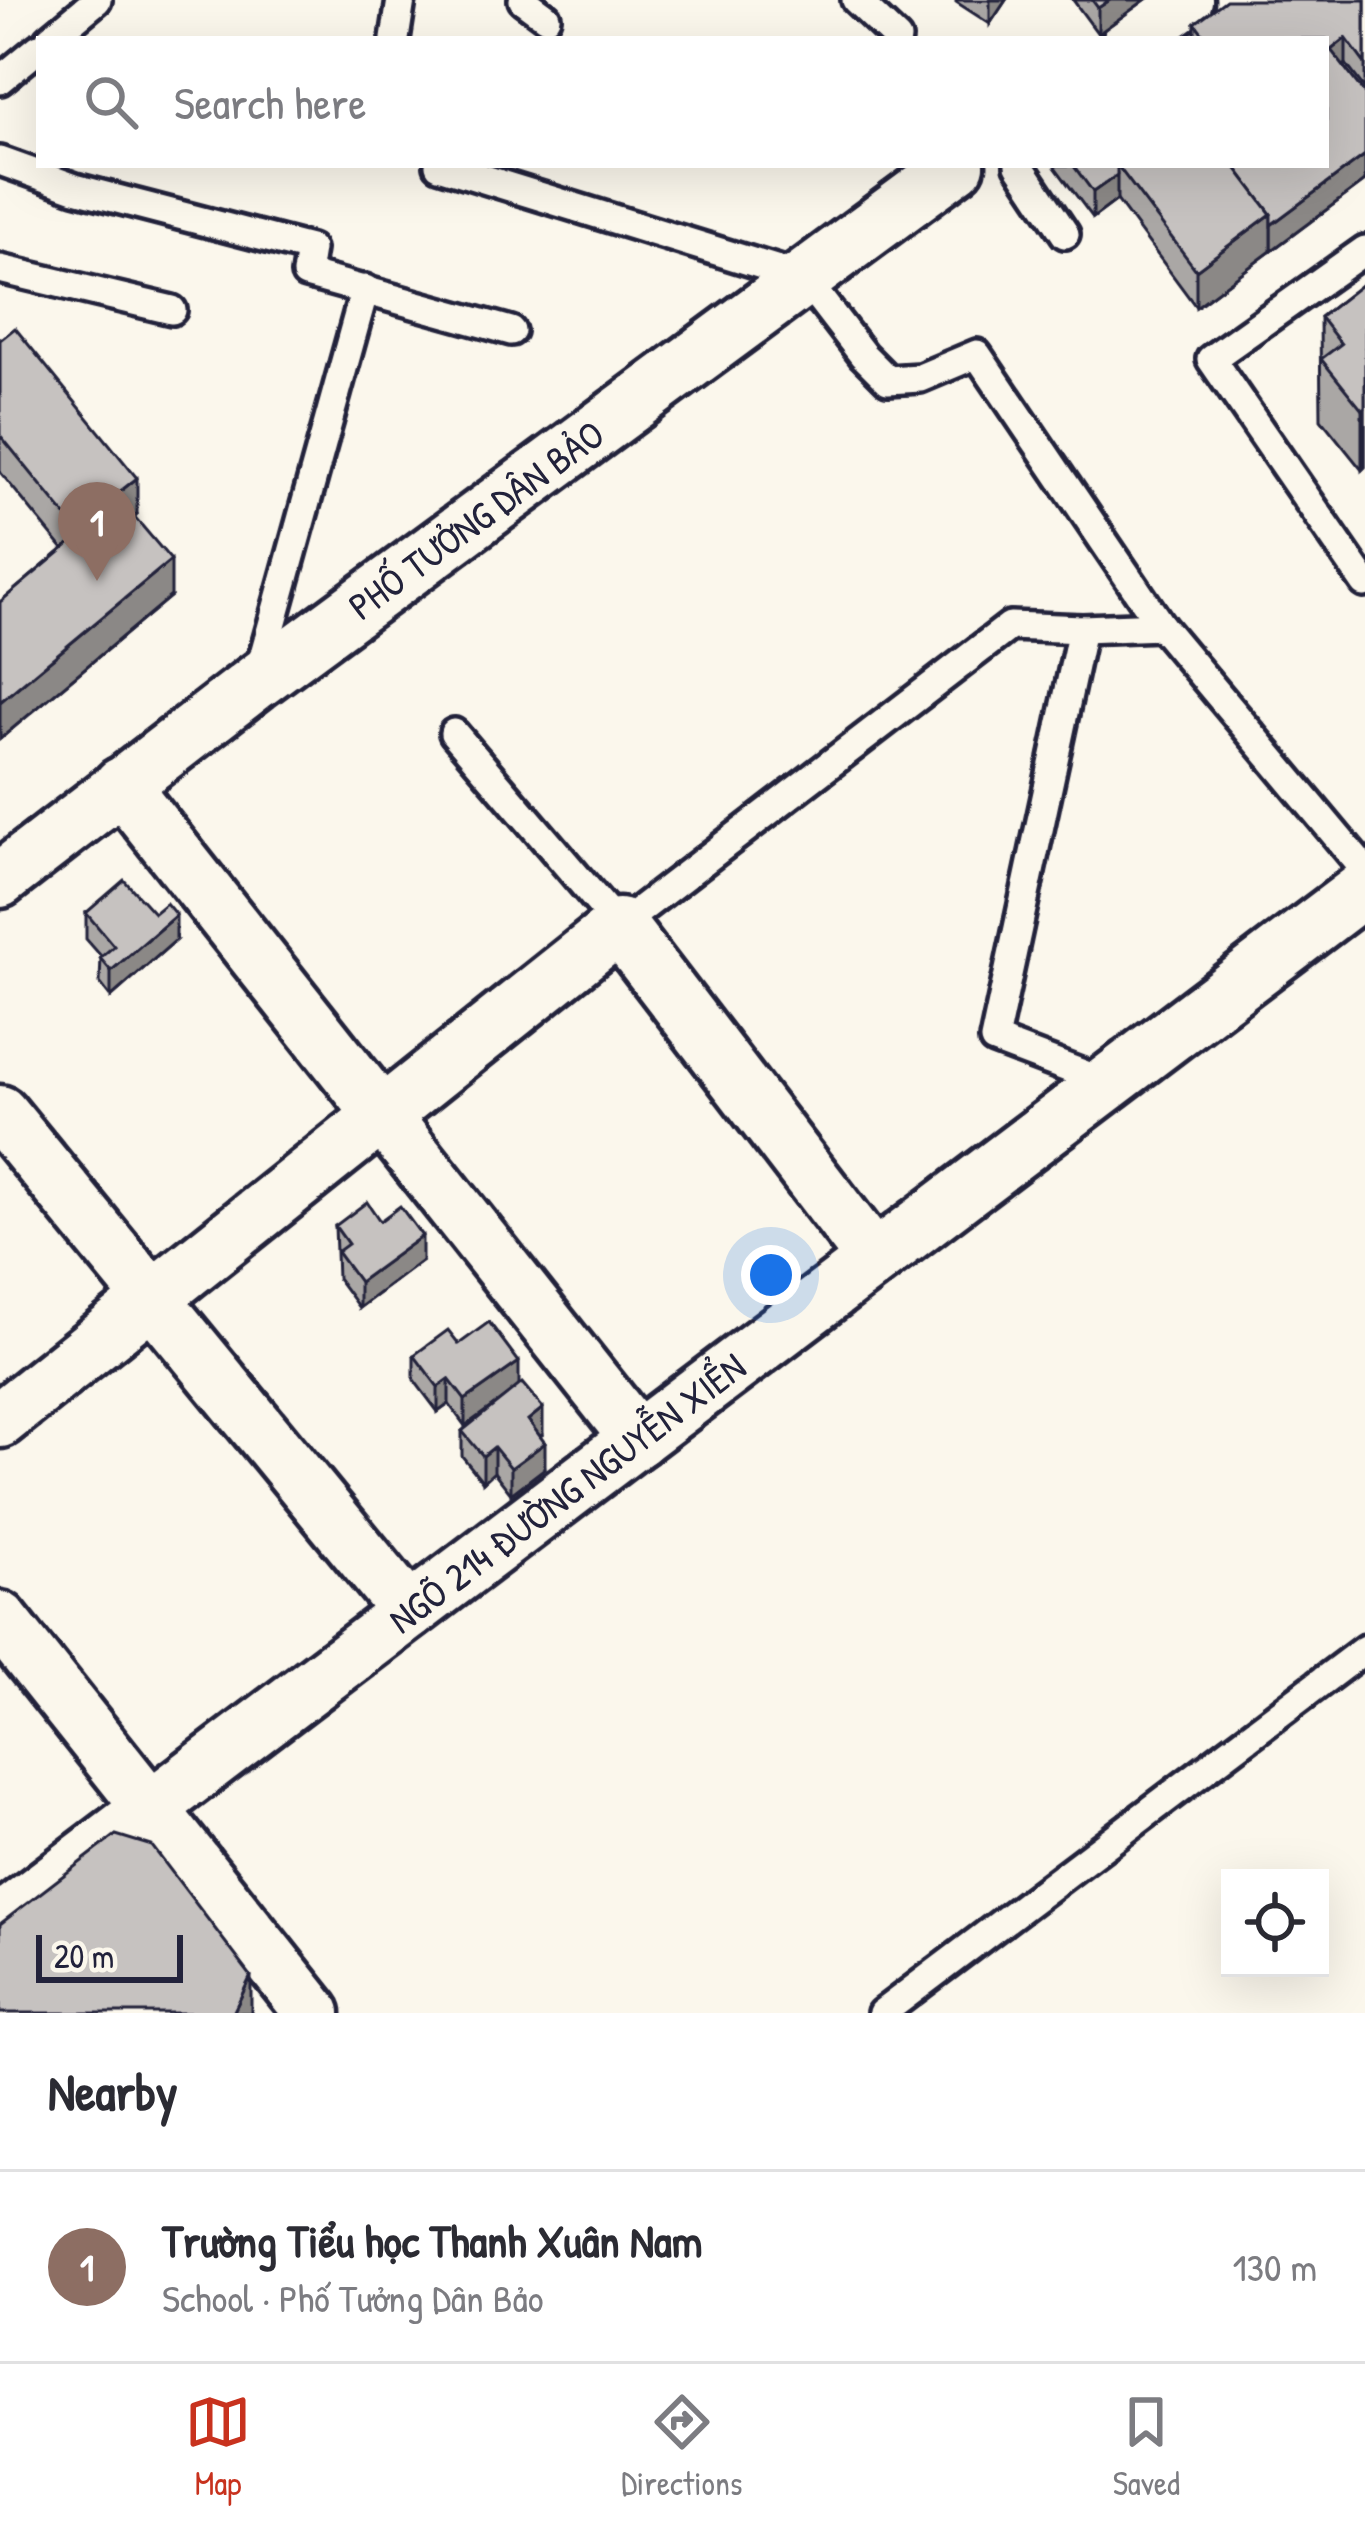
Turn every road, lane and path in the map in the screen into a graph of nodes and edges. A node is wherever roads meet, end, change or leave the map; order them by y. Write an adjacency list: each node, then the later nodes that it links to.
1 (97, 0): 5 (lane)
2 (401, 0): 6 (lane)
3 (856, 0): 7 (lane)
4 (1185, 0): 8 (street)
5 (54, 36)
6 (395, 36)
7 (894, 36)
8 (1135, 36)
9 (36, 50): 10 (lane)
10 (0, 80)
11 (0, 161): 19 (lane)
12 (449, 168): 18 (lane)
13 (953, 168): 18 (street, PHỐ TƯỞNG DÂN BẢO)
14 (1021, 168): 15 (lane)
15 (1065, 234)
16 (1365, 250): 22 (lane)
17 (0, 269): 20 (lane)
18 (804, 278): 23 (lane); 25 (street, PHỐ TƯỞNG DÂN BẢO)
19 (365, 289): 21 (lane); 25 (lane)
20 (172, 310)
21 (511, 331)
22 (1365, 583)
23 (1161, 626): 24 (lane); 28 (lane)
24 (1082, 629): 31 (lane); 32 (lane)
25 (256, 682): 27 (street, PHỐ TƯỞNG DÂN BẢO)
26 (454, 733): 31 (lane)
27 (121, 785): 29 (street, PHỐ TƯỞNG DÂN BẢO); 34 (street)
28 (1365, 870)
29 (0, 880)
30 (1365, 888): 32 (street, NGÕ 214 ĐƯỜNG NGUYỄN XIỂN)
31 (620, 926): 34 (street); 35 (street)
32 (1107, 1083): 35 (street, NGÕ 214 ĐƯỜNG NGUYỄN XIỂN)
33 (0, 1113): 36 (street)
34 (384, 1117): 36 (street); 38 (street)
35 (874, 1259): 38 (street, NGÕ 214 ĐƯỜNG NGUYỄN XIỂN)
36 (153, 1299): 37 (street); 39 (street)
37 (0, 1420)
38 (638, 1439): 39 (street, NGÕ 214 ĐƯỜNG NGUYỄN XIỂN)
39 (410, 1612): 42 (street, NGÕ 214 ĐƯỜNG NGUYỄN XIỂN)
40 (0, 1619): 42 (street)
41 (1365, 1649): 45 (lane)
42 (150, 1808): 43 (street, NGÕ 214 ĐƯỜNG NGUYỄN XIỂN); 44 (street)
43 (0, 1922)
44 (313, 2013)
45 (882, 2013)

